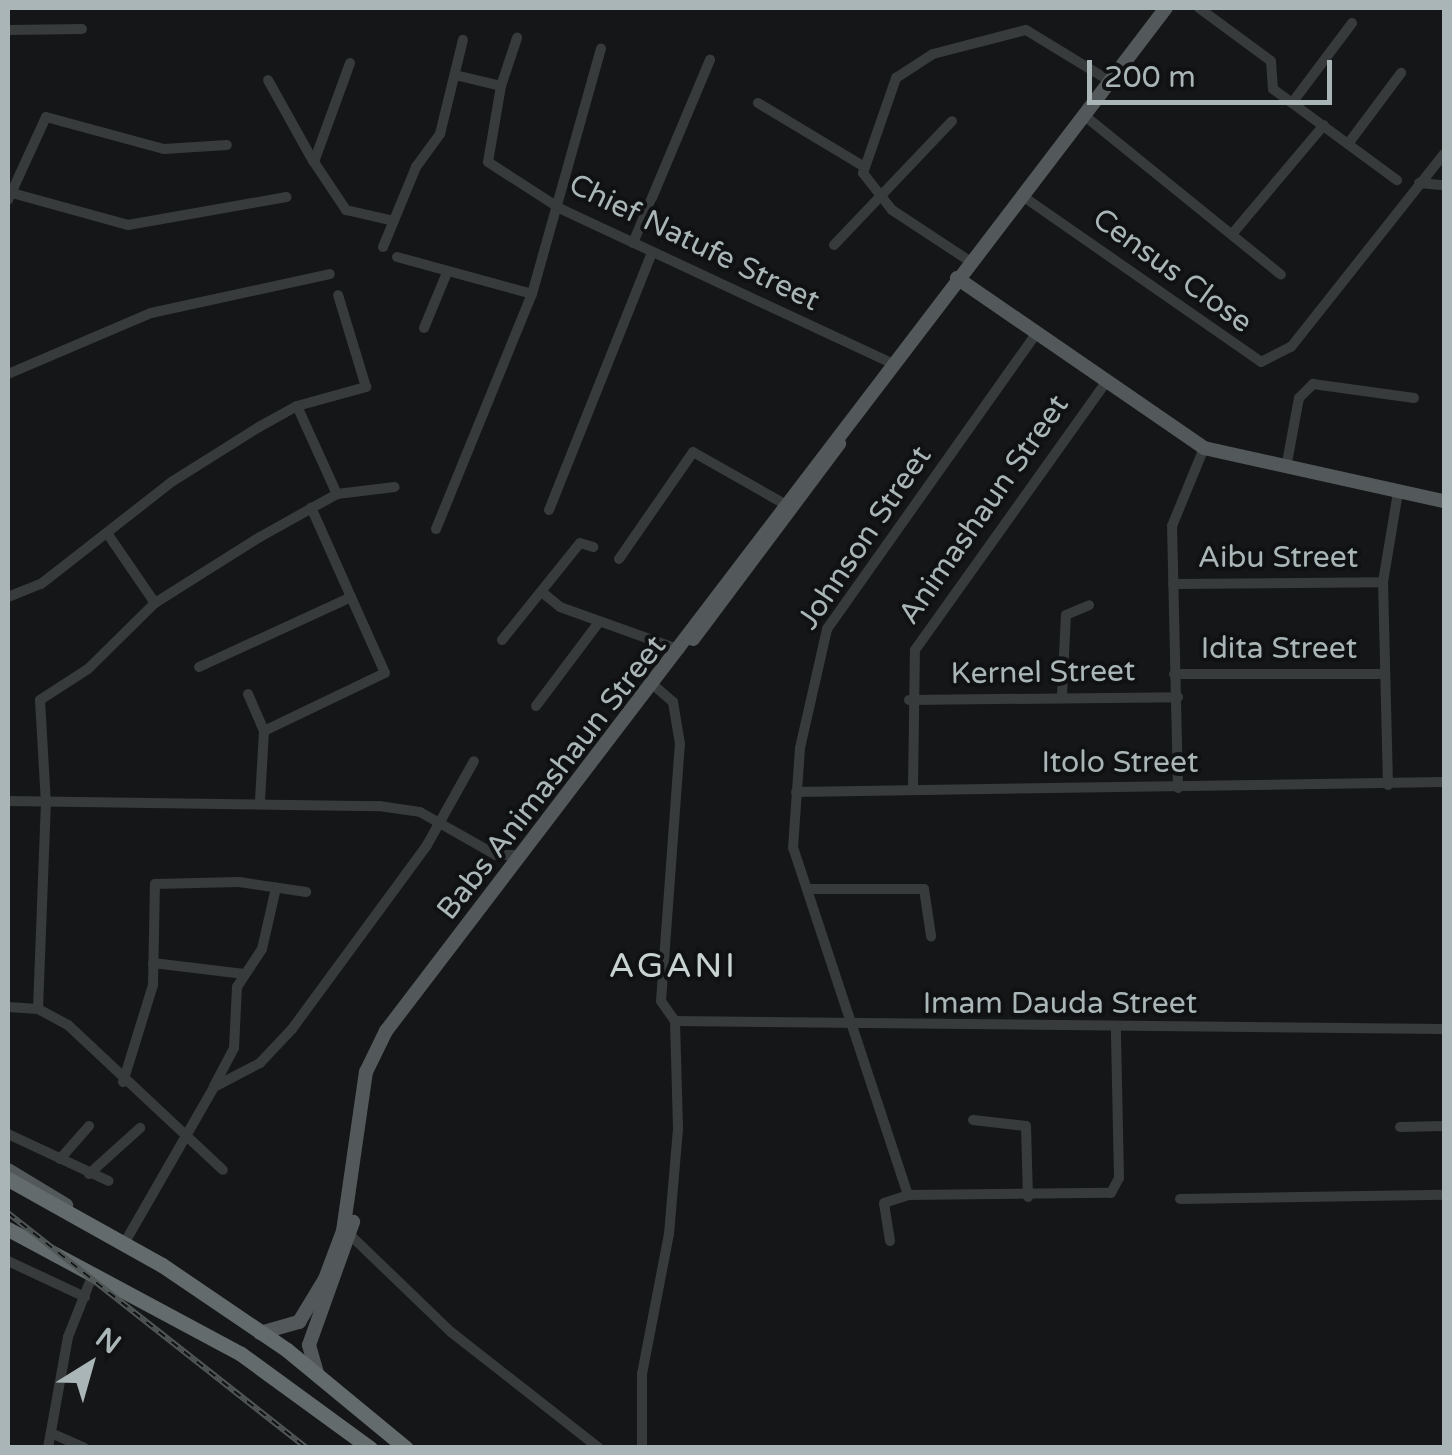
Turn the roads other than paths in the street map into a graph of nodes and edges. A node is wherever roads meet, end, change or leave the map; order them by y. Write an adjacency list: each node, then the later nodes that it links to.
1 (1166, 8): 14 (main road, Babs Animashaun Street)
2 (1199, 8): 17 (street)
3 (1352, 23): 17 (street)
4 (82, 29): 5 (street)
5 (8, 30)
6 (518, 38): 15 (street)
7 (463, 40): 12 (street)
8 (601, 48): 33 (street)
9 (710, 60): 36 (street)
10 (350, 63): 24 (street)
11 (1402, 72): 21 (street)
12 (454, 76): 15 (street); 34 (street)
13 (268, 80): 24 (street)
14 (1110, 81): 18 (main road, Babs Animashaun Street); 25 (street)
15 (501, 86): 33 (street, Chief Natufe Street)
16 (758, 103): 25 (street)
17 (1292, 103): 20 (street)
18 (1085, 116): 29 (main road, Babs Animashaun Street); 35 (street)
19 (952, 121): 31 (street)
20 (1324, 125): 21 (street); 35 (street)
21 (1348, 144): 26 (street)
22 (226, 145): 30 (street)
23 (1444, 154): 27 (street, Census Close)
24 (314, 162): 34 (street)
25 (861, 165): 31 (street)
26 (1396, 180)
27 (1420, 183): 28 (street); 29 (street, Census Close)
28 (1444, 185)
29 (1020, 195): 41 (main road, Babs Animashaun Street)
30 (10, 196): 32 (street)
31 (878, 196): 37 (street); 41 (street)
32 (287, 197)
33 (561, 209): 36 (street, Chief Natufe Street); 45 (street)
34 (394, 222): 38 (street)
35 (1233, 233): 44 (street)
36 (633, 243): 39 (street, Chief Natufe Street)
37 (834, 245)
38 (383, 247)
39 (652, 254): 49 (street, Chief Natufe Street); 62 (street)
40 (397, 256): 43 (street)
41 (963, 272): 48 (main road); 49 (main road, Babs Animashaun Street); 76 (main road, Babs Animashaun Street)
42 (330, 274): 50 (street)
43 (446, 275): 45 (street); 47 (street)
44 (1281, 275)
45 (532, 294): 63 (street)
46 (338, 295): 53 (street)
47 (424, 328)
48 (1036, 334): 51 (main road); 92 (street, Johnson Street)
49 (891, 362): 60 (main road, Babs Animashaun Street)
50 (8, 374)
51 (1104, 385): 54 (main road); 84 (street, Animashaun Street)
52 (1414, 398): 55 (street)
53 (296, 406): 58 (street); 64 (street)
54 (1204, 448): 55 (main road); 68 (street)
55 (1285, 470): 57 (main road)
56 (395, 487): 58 (street)
57 (1398, 492): 59 (main road); 67 (street)
58 (337, 494): 61 (street)
59 (1444, 501)
60 (781, 502): 66 (street); 76 (main road, Babs Animashaun Street)
61 (311, 507): 71 (street); 72 (street)
62 (549, 510)
63 (436, 529)
64 (106, 533): 70 (street); 72 (street)
65 (593, 548): 69 (street)
66 (620, 560)
67 (1383, 582): 68 (street, Aibu Street); 79 (street)
68 (1173, 584): 78 (street)
69 (543, 593): 74 (street); 75 (street)
70 (8, 597)
71 (351, 597): 77 (street); 86 (street)
72 (155, 603): 95 (street)
73 (1089, 604): 82 (street)
74 (599, 622): 76 (street); 85 (street)
75 (502, 640)
76 (680, 650): 80 (main road, Babs Animashaun Street); 98 (main road, Babs Animashaun Street)
77 (199, 667)
78 (1174, 674): 79 (street, Idita Street); 83 (street)
79 (1385, 674): 89 (street)
80 (656, 688): 106 (main road, Babs Animashaun Street); 109 (street)
81 (248, 694): 86 (street)
82 (1062, 696): 83 (street, Kernel Street); 84 (street, Kernel Street)
83 (1178, 697): 91 (street)
84 (909, 700): 90 (street, Animashaun Street)
85 (536, 706)
86 (264, 732): 93 (street)
87 (474, 761): 96 (street)
88 (1444, 782): 89 (street, Itolo Street)
89 (1388, 785): 91 (street, Itolo Street)
90 (913, 788): 91 (street, Itolo Street); 92 (street, Itolo Street)
91 (1178, 788)
92 (796, 792): 101 (street, Johnson Street)
93 (260, 800): 95 (street); 96 (street)
94 (8, 801): 95 (street)
95 (46, 804): 108 (street)
96 (442, 820): 97 (street); 114 (street)
97 (496, 854): 98 (street); 99 (street)
98 (518, 854): 99 (main road, Babs Animashaun Street)
99 (502, 876): 106 (main road, Babs Animashaun Street)
100 (276, 888): 102 (street); 104 (street); 105 (street)
101 (806, 889): 103 (street); 110 (street, Johnson Street)
102 (306, 892)
103 (931, 936)
104 (154, 963): 105 (street); 113 (street)
105 (244, 974): 114 (street)
106 (432, 974): 134 (main road, Babs Animashaun Street)
107 (8, 1007): 108 (street)
108 (38, 1009): 113 (street)
109 (675, 1021): 110 (street, Imam Dauda Street); 148 (street)
110 (852, 1028): 111 (street, Imam Dauda Street); 128 (street, Johnson Street)
111 (1116, 1030): 112 (street, Imam Dauda Street); 130 (street)
112 (1444, 1030)
113 (123, 1082): 121 (street)
114 (214, 1087): 121 (street)
115 (973, 1120): 130 (street)
116 (89, 1126): 122 (street)
117 (1444, 1126): 118 (street)
118 (1400, 1127)
119 (140, 1128): 125 (street)
120 (8, 1134): 122 (street)
121 (183, 1138): 124 (street); 136 (street)
122 (60, 1159): 125 (street)
123 (8, 1170): 132 (main road)
124 (223, 1170)
125 (89, 1174): 127 (street)
126 (8, 1178): 132 (highway)
127 (109, 1181)
128 (908, 1195): 130 (street); 135 (street)
129 (1444, 1195): 131 (street)
130 (1028, 1197)
131 (1180, 1198)
132 (83, 1218): 136 (highway)
133 (11, 1232): 138 (highway)
134 (347, 1232): 140 (main road, Babs Animashaun Street); 141 (main road, Babs Animashaun Street); 147 (street)
135 (890, 1241)
136 (125, 1242): 140 (highway)
137 (8, 1261): 139 (street)
138 (94, 1274): 139 (street); 145 (highway)
139 (85, 1296): 142 (street)
140 (260, 1333): 141 (highway)
141 (317, 1373): 146 (highway)
142 (51, 1434): 143 (street); 144 (street)
143 (48, 1448)
144 (84, 1448)
145 (370, 1448)
146 (406, 1448)
147 (598, 1448)
148 (642, 1448)

